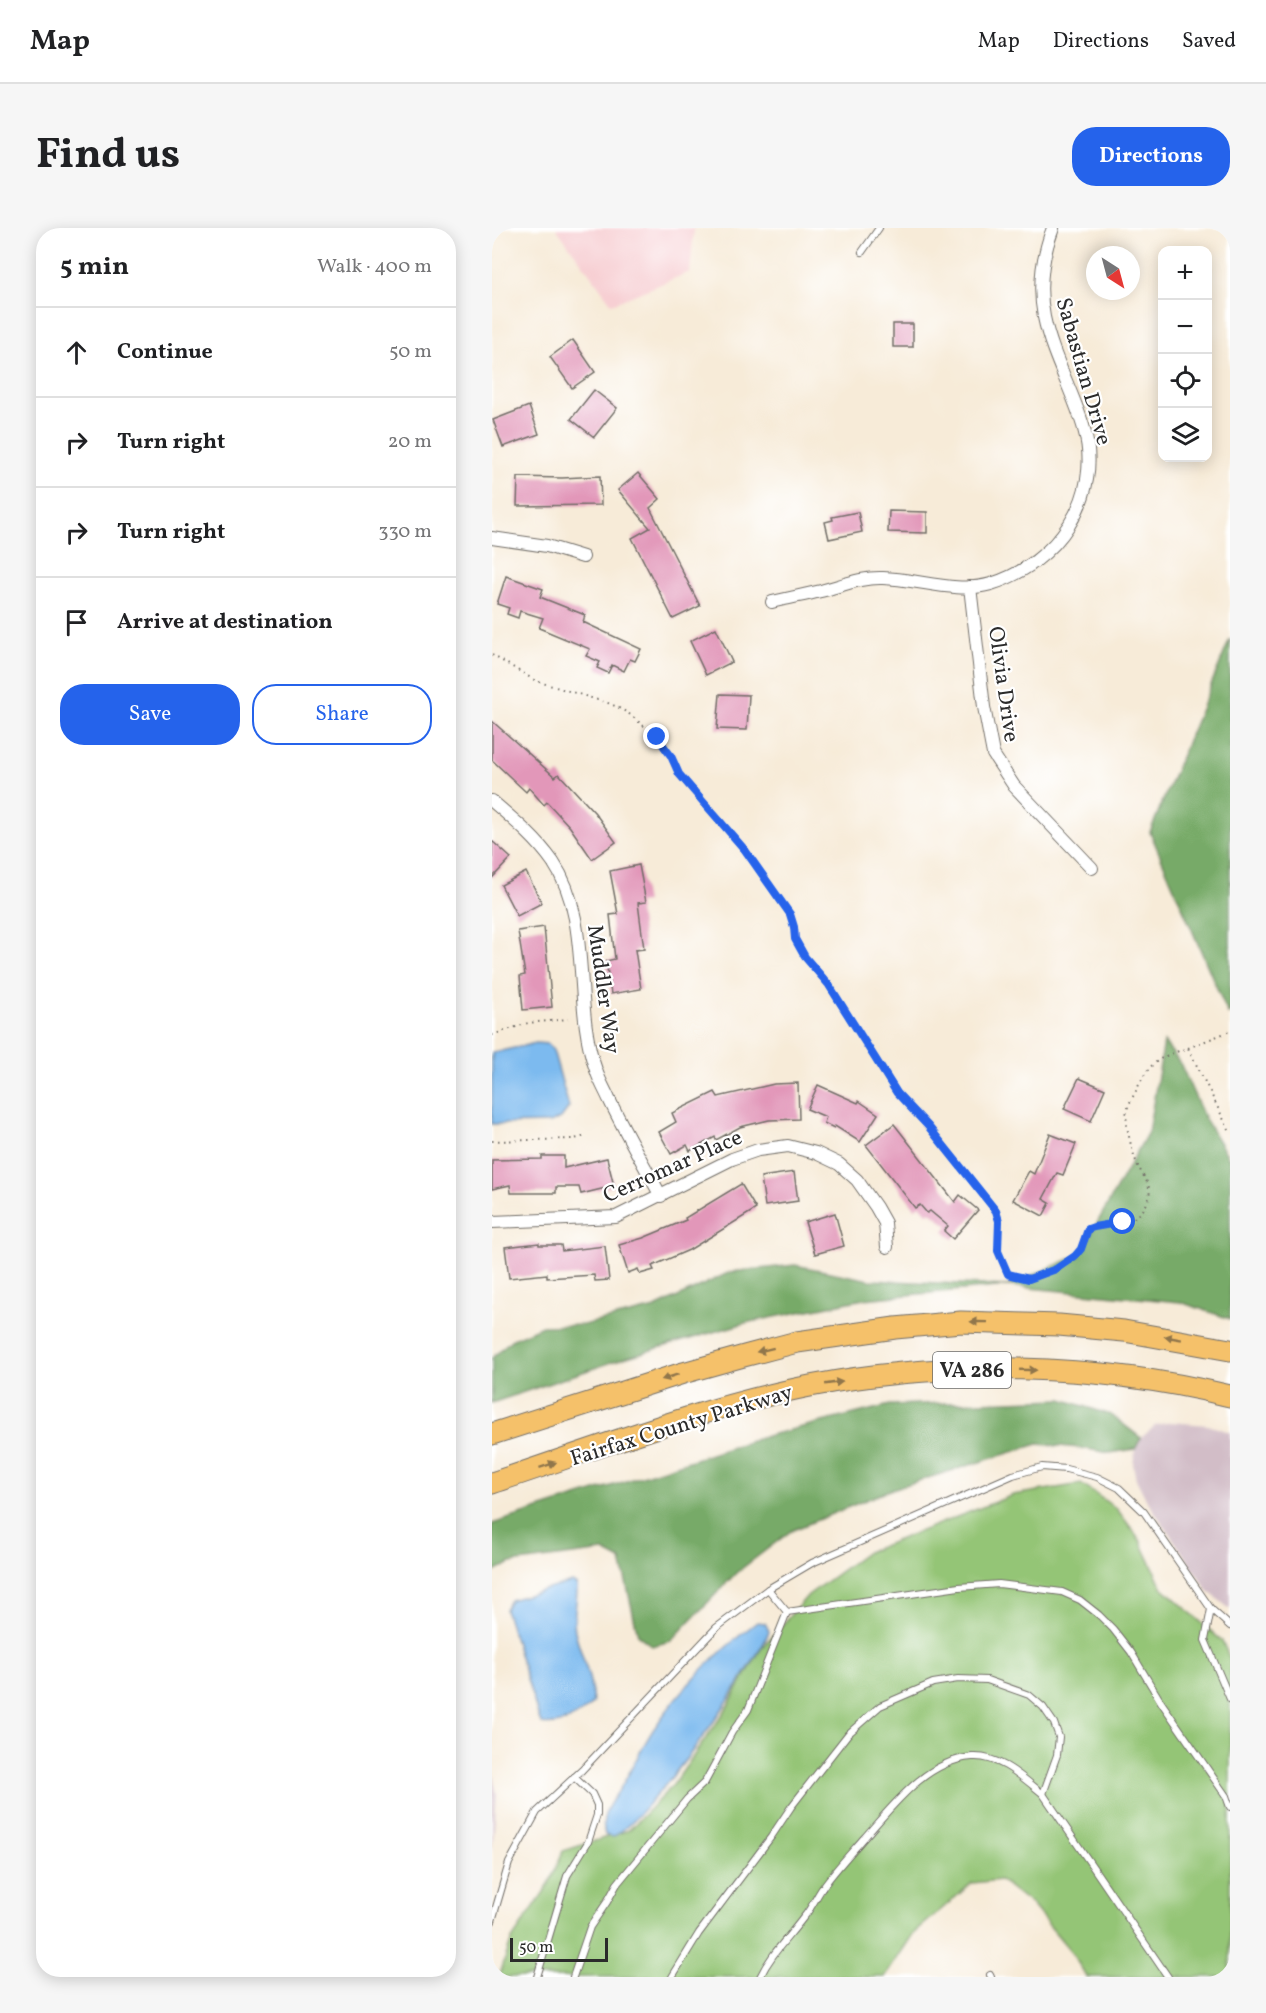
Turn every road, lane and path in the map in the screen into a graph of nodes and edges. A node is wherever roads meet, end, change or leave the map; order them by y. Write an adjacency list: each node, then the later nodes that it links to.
1 (879, 228): 3 (lane)
2 (1053, 228): 6 (street, Sabastian Drive)
3 (862, 252)
4 (492, 538): 5 (street)
5 (583, 557)
6 (970, 587): 7 (street, Sabastian Drive); 10 (street, Olivia Drive)
7 (772, 602)
8 (492, 655): 14 (path)
9 (492, 801): 18 (street, Muddler Way)
10 (1092, 868)
11 (568, 1019): 13 (path)
12 (1230, 1031): 14 (path)
13 (492, 1035)
14 (1188, 1048): 15 (path)
15 (1230, 1132)
16 (586, 1136): 17 (path)
17 (492, 1141)
18 (661, 1196): 19 (street, Cerromar Place); 20 (street, Cerromar Place)
19 (492, 1222)
20 (887, 1247)
21 (1230, 1350): 23 (highway, Fairfax County Parkway / VA 286, one-way to 23)
22 (1230, 1396): 24 (highway, Fairfax County Parkway / VA 286, one-way to 22)
23 (492, 1434)
24 (492, 1483)
25 (768, 1589): 26 (lane); 27 (lane); 30 (lane)
26 (1211, 1609): 28 (lane); 29 (lane)
27 (787, 1612): 32 (lane); 35 (lane)
28 (1230, 1626)
29 (1230, 1700)
30 (573, 1777): 33 (lane); 34 (lane)
31 (1043, 1794): 36 (lane); 37 (lane); 38 (lane)
32 (1230, 1807)
33 (492, 1921)
34 (537, 1977)
35 (573, 1977)
36 (672, 1977)
37 (760, 1977)
38 (1168, 1977)

